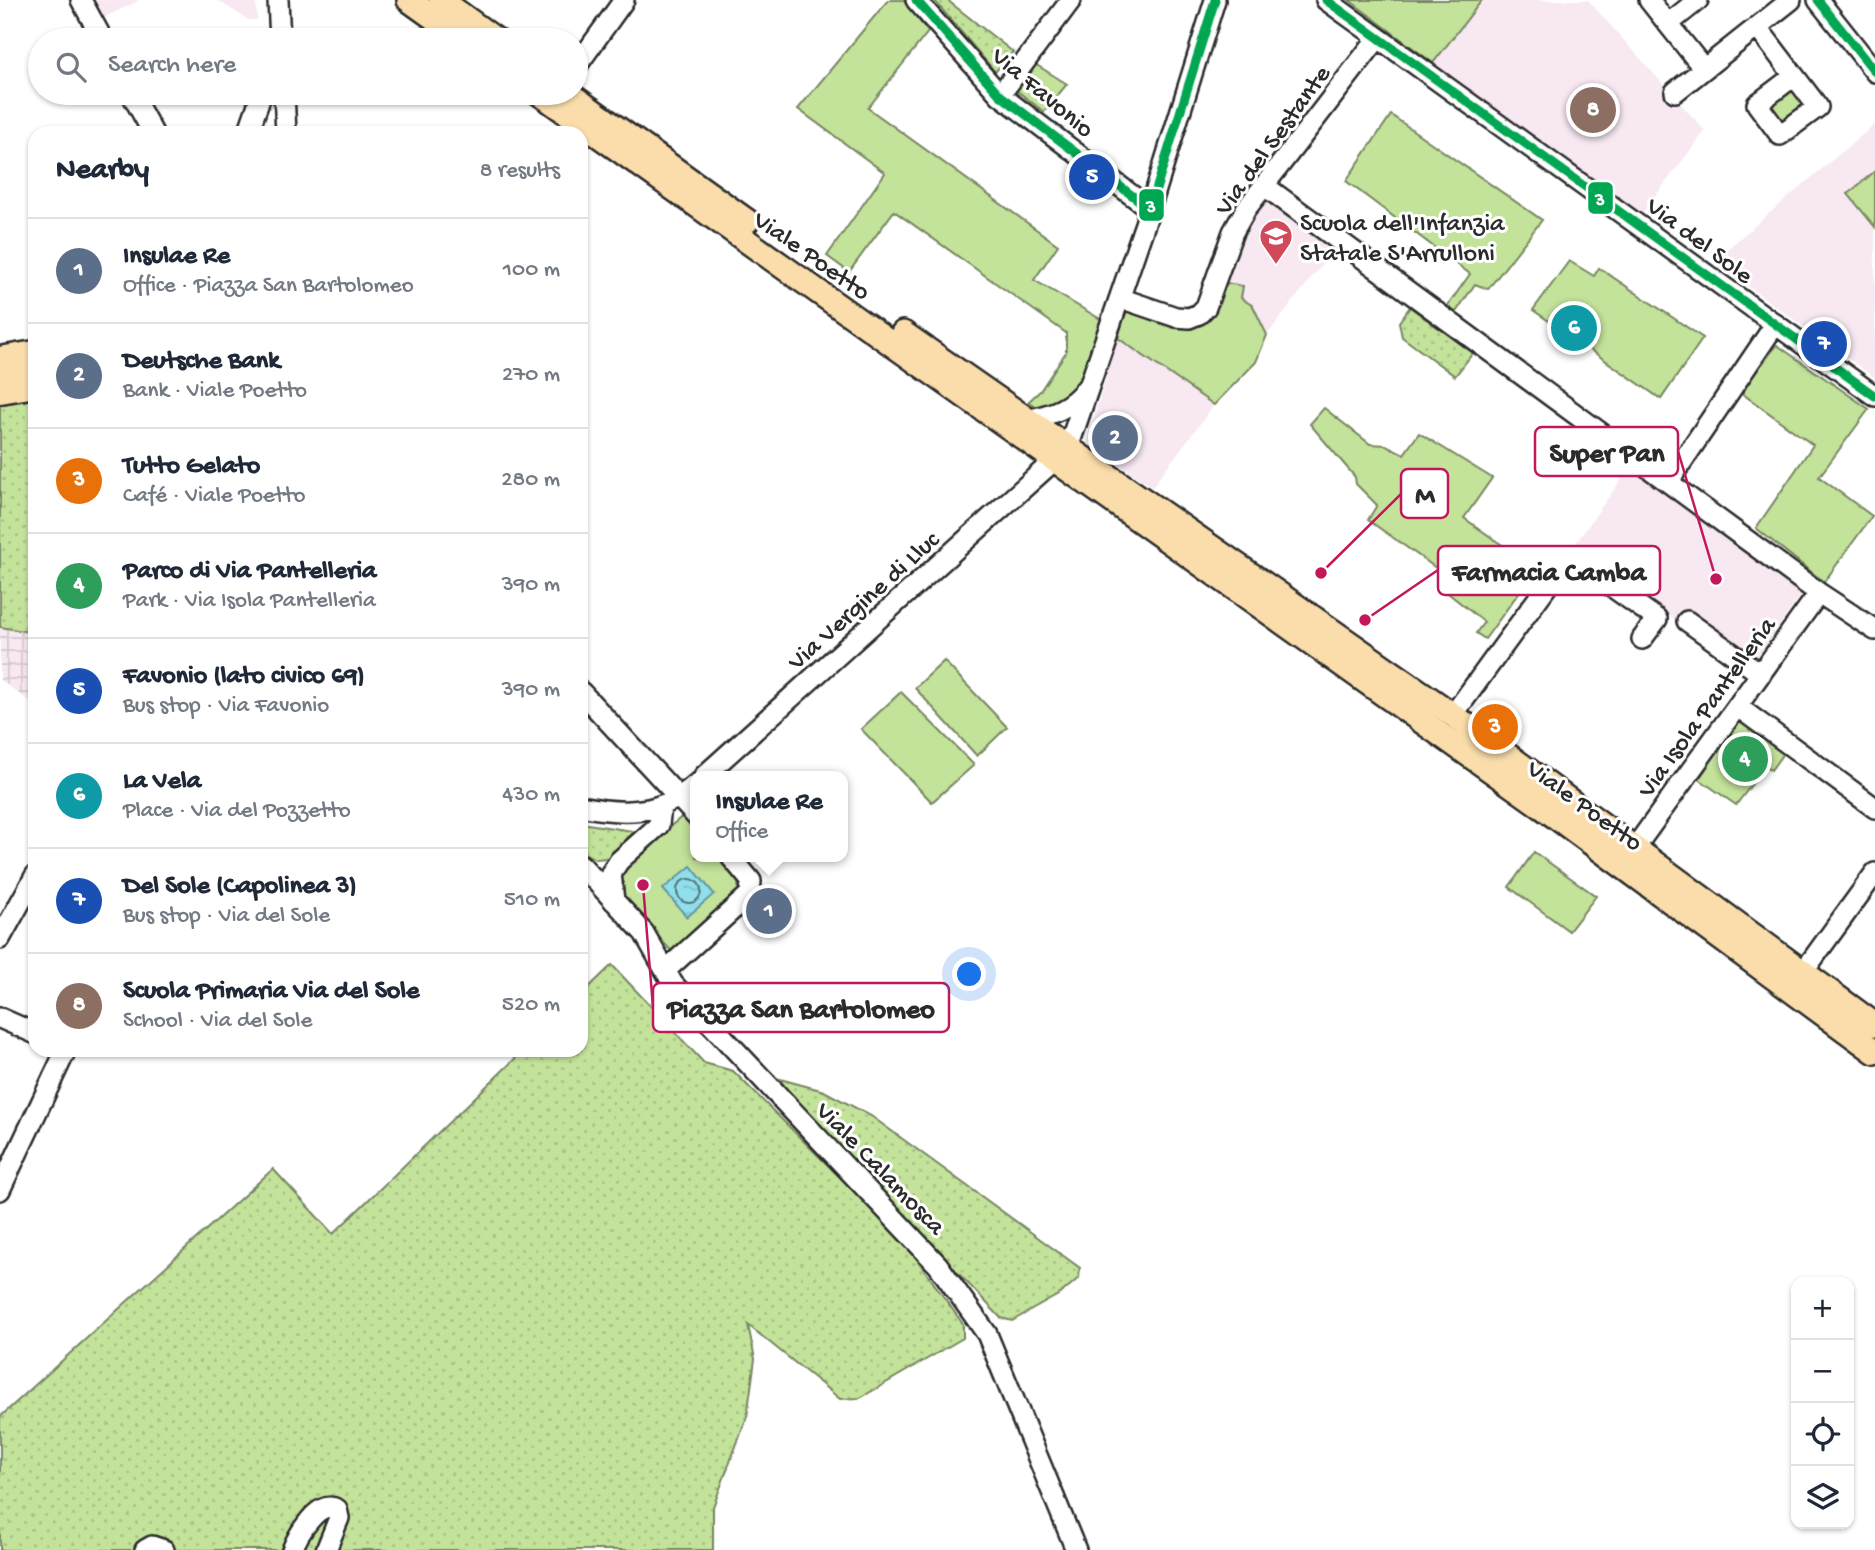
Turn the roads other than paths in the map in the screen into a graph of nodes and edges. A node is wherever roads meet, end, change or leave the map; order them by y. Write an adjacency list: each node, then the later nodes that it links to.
1 (81, 0): 17 (street)
2 (265, 0): 18 (street)
3 (278, 0): 19 (street)
4 (409, 0): 20 (main road)
5 (441, 0): 21 (main road)
6 (624, 0): 23 (street)
7 (916, 0): 28 (street, Via Favonio)
8 (1071, 0): 28 (street)
9 (1215, 0): 41 (street)
10 (1326, 0): 22 (street, Via del Sole)
11 (1649, 0): 15 (street)
12 (1698, 0): 15 (street)
13 (1791, 0): 16 (street)
14 (1818, 0): 25 (street)
15 (1668, 24): 24 (street)
16 (1757, 27): 24 (street); 26 (street)
17 (96, 28)
18 (266, 28)
19 (279, 28)
20 (448, 28)
21 (480, 28)
22 (1377, 39): 40 (street, Via del Sestante); 43 (street, Via del Sole)
23 (588, 50)
24 (1704, 69): 27 (street)
25 (1875, 72)
26 (1794, 76)
27 (1675, 92)
28 (1000, 95): 41 (street, Via Favonio)
29 (138, 105): 36 (street)
30 (258, 105): 34 (street)
31 (285, 105): 35 (street)
32 (556, 105): 38 (main road, Viale Poetto)
33 (585, 105): 50 (main road, Viale Poetto)
34 (256, 112): 35 (street); 37 (street)
35 (286, 125)
36 (149, 126)
37 (251, 126)
38 (587, 126)
39 (588, 127): 51 (main road, Viale Poetto)
40 (1266, 187): 42 (street, Via del Sestante); 52 (street)
41 (1150, 209): 42 (street)
42 (1120, 298): 46 (street)
43 (1774, 326): 49 (street, Via del Sole); 52 (street)
44 (28, 356): 45 (highway)
45 (0, 361)
46 (1096, 370): 50 (street); 51 (street)
47 (28, 384): 48 (highway)
48 (0, 389)
49 (1875, 396)
50 (1027, 420): 51 (main road, Viale Poetto)
51 (1061, 454): 60 (main road, Viale Poetto); 61 (street, Via Vergine di Lluc); 80 (main road, Viale Poetto)
52 (1669, 481): 53 (street)
53 (1819, 593): 55 (street); 57 (street, Via Isola Pantelleria)
54 (1687, 621): 57 (street)
55 (1875, 630)
56 (1642, 639): 60 (street)
57 (1761, 674): 59 (street, Via Isola Pantelleria)
58 (588, 700): 63 (street)
59 (1738, 707): 66 (street); 68 (street, Via Isola Pantelleria)
60 (1452, 715): 68 (main road, Viale Poetto)
61 (710, 771)
62 (690, 789): 63 (street)
63 (680, 799): 64 (street); 67 (street)
64 (661, 806): 65 (street); 72 (street)
65 (588, 807)
66 (1875, 808)
67 (690, 810)
68 (1634, 849): 76 (main road, Viale Poetto)
69 (735, 862): 75 (street)
70 (588, 873): 72 (street, Viale Calamosca)
71 (1872, 886): 76 (street)
72 (614, 901): 75 (street, Viale Calamosca)
73 (28, 902): 74 (street)
74 (0, 939)
75 (666, 970): 89 (street, Viale Calamosca)
76 (1804, 971): 78 (main road, Viale Poetto)
77 (0, 1018): 79 (street)
78 (1875, 1025)
79 (28, 1030)
80 (1875, 1052)
81 (53, 1057): 83 (street)
82 (63, 1057): 84 (street)
83 (0, 1164)
84 (0, 1190)
85 (327, 1546): 88 (street)
86 (145, 1550): 87 (street)
87 (164, 1550)
88 (292, 1550)
89 (1076, 1550)

